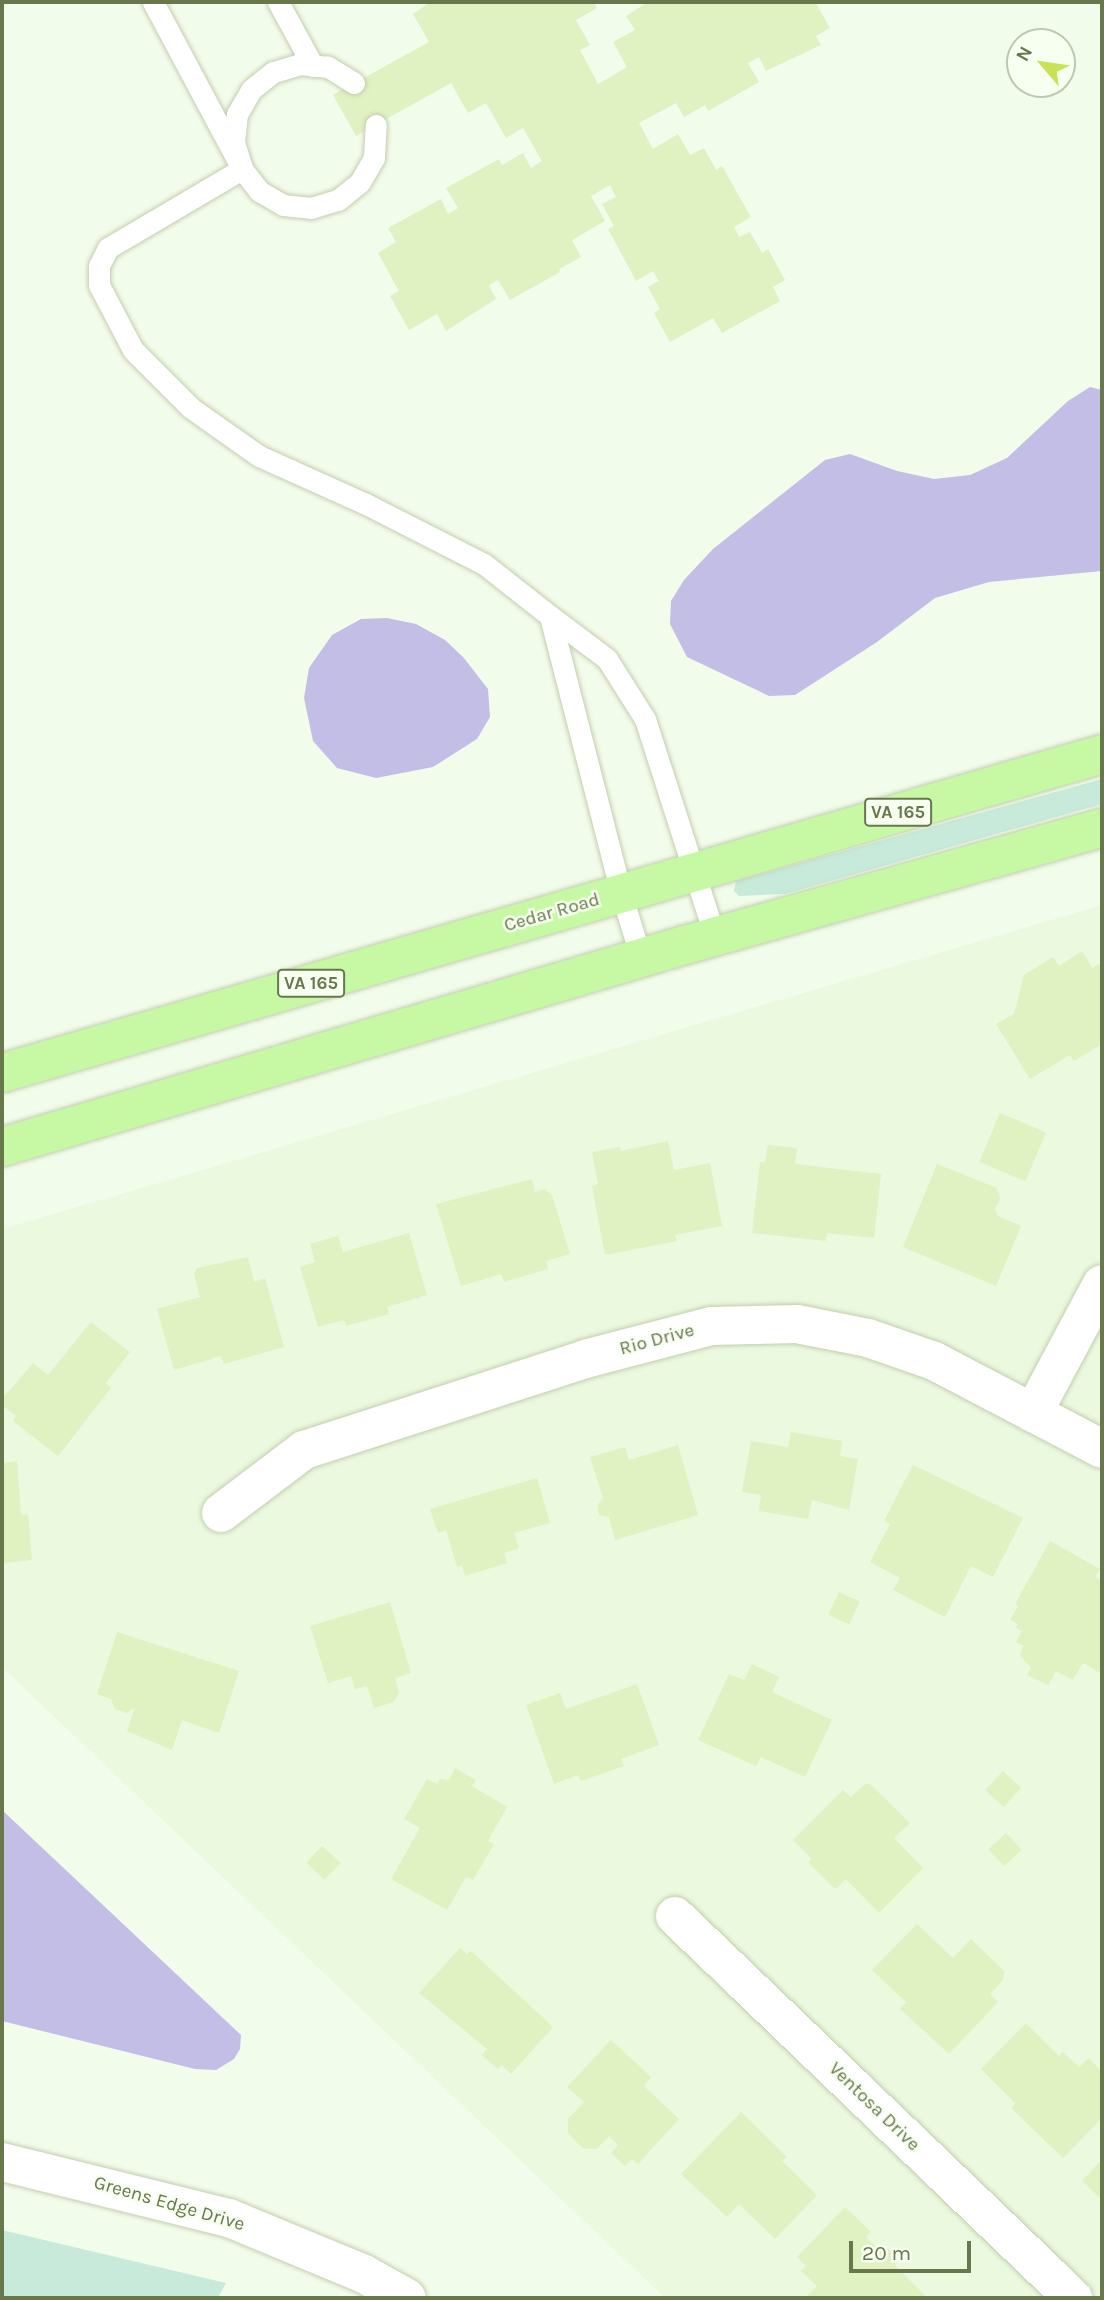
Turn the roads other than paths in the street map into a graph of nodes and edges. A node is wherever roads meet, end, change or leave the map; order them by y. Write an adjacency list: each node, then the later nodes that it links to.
1 (153, 2): 6 (lane)
2 (278, 2): 3 (lane)
3 (313, 66): 4 (lane); 6 (lane)
4 (354, 83)
5 (376, 125): 6 (lane)
6 (242, 169): 7 (lane)
7 (550, 616): 10 (lane); 11 (lane)
8 (1102, 754): 10 (main road, Cedar Road / VA 165)
9 (1102, 828): 12 (main road)
10 (695, 872): 11 (main road, Cedar Road / VA 165); 12 (lane)
11 (621, 893): 13 (lane); 14 (main road, Cedar Road / VA 165)
12 (715, 937): 13 (main road)
13 (641, 958): 15 (main road)
14 (2, 1073)
15 (2, 1147)
16 (1102, 1284): 17 (street)
17 (1033, 1413): 18 (street, Rio Drive); 19 (street, Rio Drive)
18 (1102, 1449)
19 (220, 1513)
20 (676, 1916): 23 (street, Ventosa Drive)
21 (2, 2162): 22 (street, Greens Edge Drive)
22 (407, 2298)
23 (1073, 2298)

